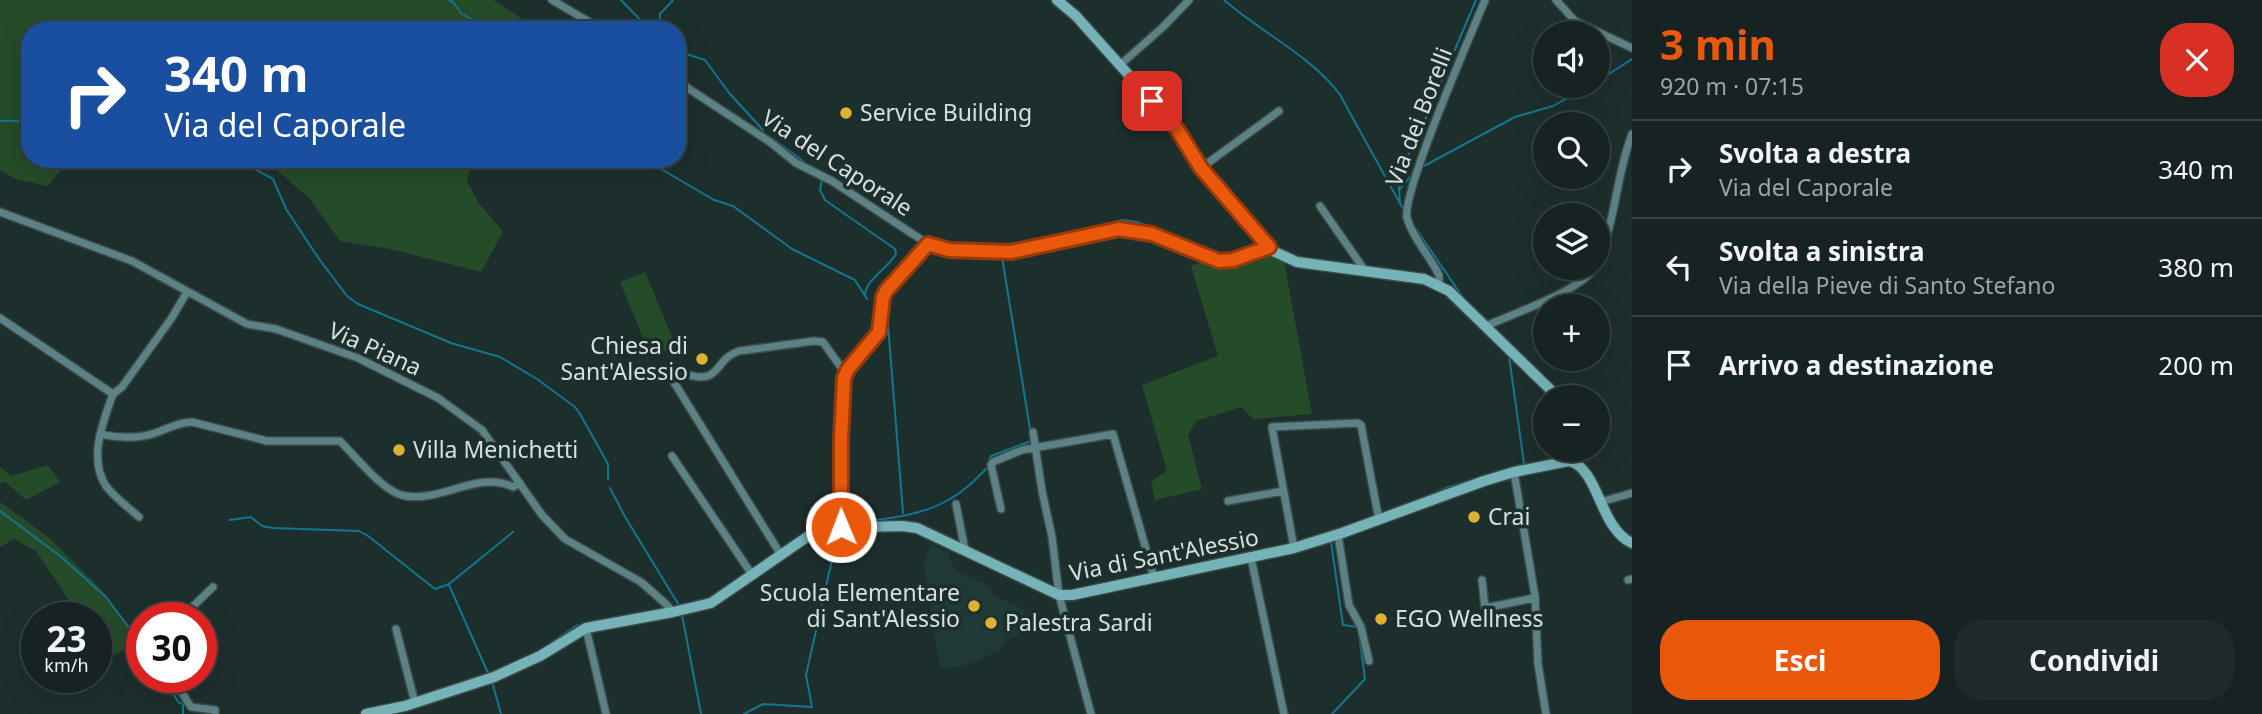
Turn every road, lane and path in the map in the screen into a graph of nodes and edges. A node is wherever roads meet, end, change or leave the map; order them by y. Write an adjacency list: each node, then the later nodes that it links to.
1 (552, 0): 6 (street)
2 (1057, 0): 8 (street)
3 (1189, 0): 8 (street)
4 (1485, 0): 20 (street, Via dei Borelli)
5 (1556, 0): 7 (street)
6 (588, 21)
7 (1632, 48)
8 (1120, 65): 12 (street)
9 (686, 87): 16 (street, Via del Caporale)
10 (1279, 111): 12 (street)
11 (1632, 134): 15 (street)
12 (1201, 168): 17 (street)
13 (1320, 206): 18 (street)
14 (0, 212): 21 (street, Via Piana)
15 (1610, 228)
16 (928, 244): 17 (street, Via del Caporale); 24 (street)
17 (1269, 247): 18 (street)
18 (1366, 272): 20 (street)
19 (1582, 280): 23 (street)
20 (1439, 284): 23 (street)
21 (187, 292): 26 (street); 33 (street, Via Piana)
22 (0, 318): 26 (street)
23 (1486, 326): 25 (street)
24 (845, 373): 42 (street); 47 (street)
25 (1546, 385)
26 (113, 394): 28 (street)
27 (1033, 432): 29 (street)
28 (100, 434): 33 (street); 40 (street)
29 (1036, 449): 39 (street); 50 (street); 53 (street)
30 (672, 456): 49 (street)
31 (1577, 463): 32 (street, Via di Sant'Alessio); 37 (street)
32 (1514, 472): 41 (street, Via di Sant'Alessio); 54 (street)
33 (520, 483): 56 (street, Via Piana)
34 (1283, 491): 36 (street); 41 (street); 45 (street)
35 (1632, 493): 37 (street)
36 (1228, 501)
37 (1600, 502): 44 (street)
38 (956, 504): 46 (street)
39 (1001, 509)
40 (138, 517)
41 (1379, 517): 43 (street, Via di Sant'Alessio)
42 (840, 524): 46 (street, Via di Sant'Alessio); 47 (street, Via di Sant'Alessio)
43 (1338, 535): 45 (street, Via di Sant'Alessio); 59 (street)
44 (1632, 543)
45 (1294, 548): 48 (street, Via di Sant'Alessio)
46 (965, 550): 53 (street, Via di Sant'Alessio)
47 (781, 555): 49 (street, Via di Sant'Alessio)
48 (1251, 558): 50 (street, Via di Sant'Alessio); 66 (street)
49 (752, 576): 56 (street, Via di Sant'Alessio)
50 (1154, 577): 53 (street, Via di Sant'Alessio)
51 (1482, 580): 54 (street)
52 (213, 587): 55 (street)
53 (1059, 595): 65 (street)
54 (1534, 598): 67 (street)
55 (198, 602)
56 (673, 612): 57 (street, Via di Sant'Alessio)
57 (586, 628): 61 (street, Via di Sant'Alessio); 64 (street)
58 (396, 629): 61 (street)
59 (1369, 661)
60 (182, 693): 62 (street)
61 (415, 703): 63 (street, Via di Sant'Alessio)
62 (215, 714)
63 (366, 714)
64 (606, 714)
65 (1091, 714)
66 (1284, 714)
67 (1546, 714)

